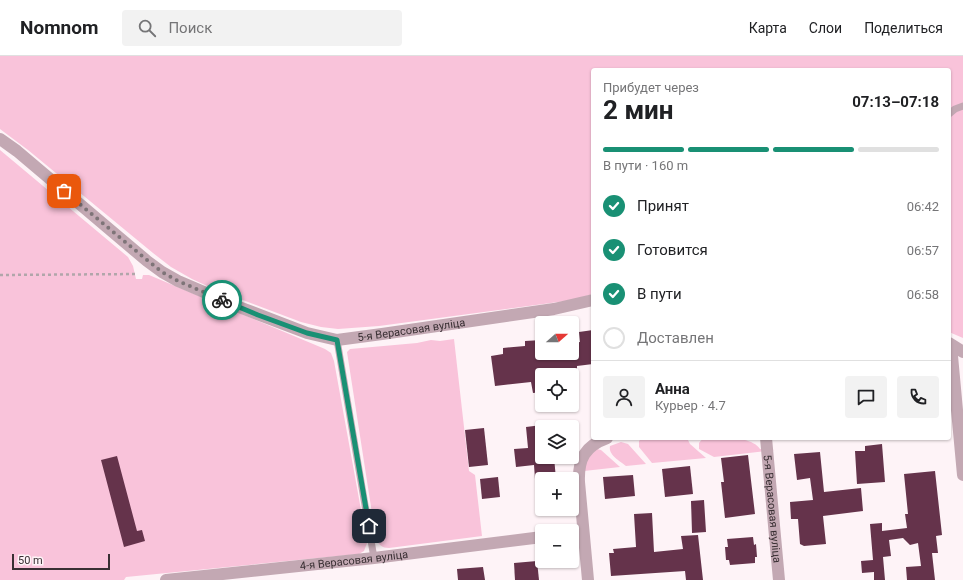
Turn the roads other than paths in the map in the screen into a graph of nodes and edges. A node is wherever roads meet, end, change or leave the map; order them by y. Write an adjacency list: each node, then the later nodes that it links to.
1 (963, 106): 2 (lane)
2 (951, 112)
3 (0, 139): 5 (street, 5-я Верасовая вуліца)
4 (591, 300): 5 (street, 5-я Верасовая вуліца)
5 (337, 340): 15 (lane)
6 (951, 345): 7 (street)
7 (963, 352)
8 (951, 354): 11 (street)
9 (603, 440): 12 (street)
10 (765, 440): 18 (street, 5-я Верасовая вуліца)
11 (963, 475)
12 (578, 524)
13 (579, 537): 17 (street)
14 (535, 538): 15 (street, 4-я Верасовая вуліца)
15 (374, 558): 16 (street, 4-я Верасовая вуліца)
16 (166, 580)
17 (588, 580)
18 (779, 580)

